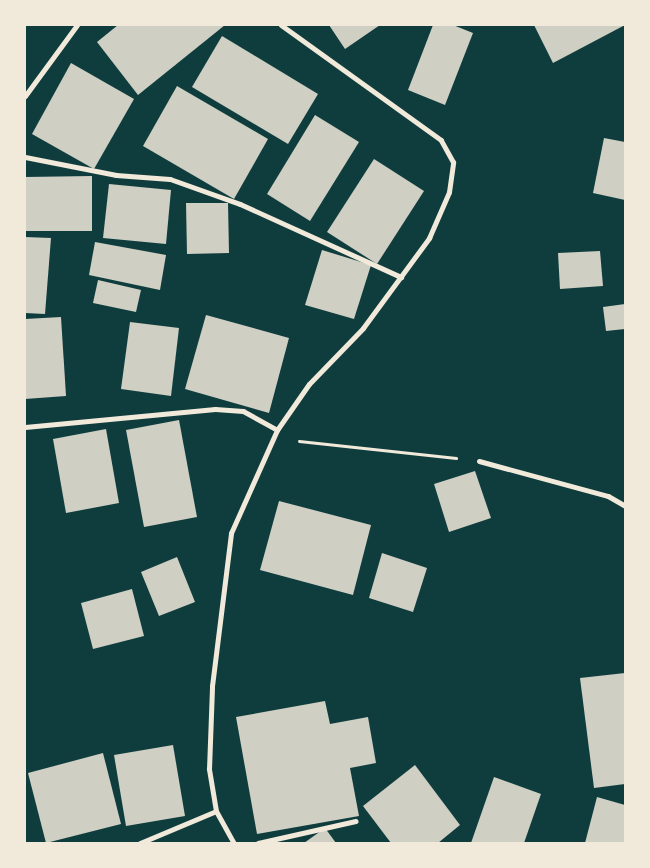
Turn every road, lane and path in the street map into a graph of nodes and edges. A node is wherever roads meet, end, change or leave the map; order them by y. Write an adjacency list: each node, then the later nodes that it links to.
1 (77, 25): 3 (street)
2 (281, 25): 5 (street)
3 (25, 96)
4 (25, 157): 5 (street)
5 (401, 277): 7 (street)
6 (25, 427): 7 (street)
7 (277, 430): 8 (street)
8 (273, 438): 9 (path); 11 (street)
9 (480, 461): 10 (street)
10 (625, 506)
11 (216, 811): 13 (street); 14 (street)
12 (356, 821): 15 (street)
13 (140, 843)
14 (234, 843)
15 (258, 843)

